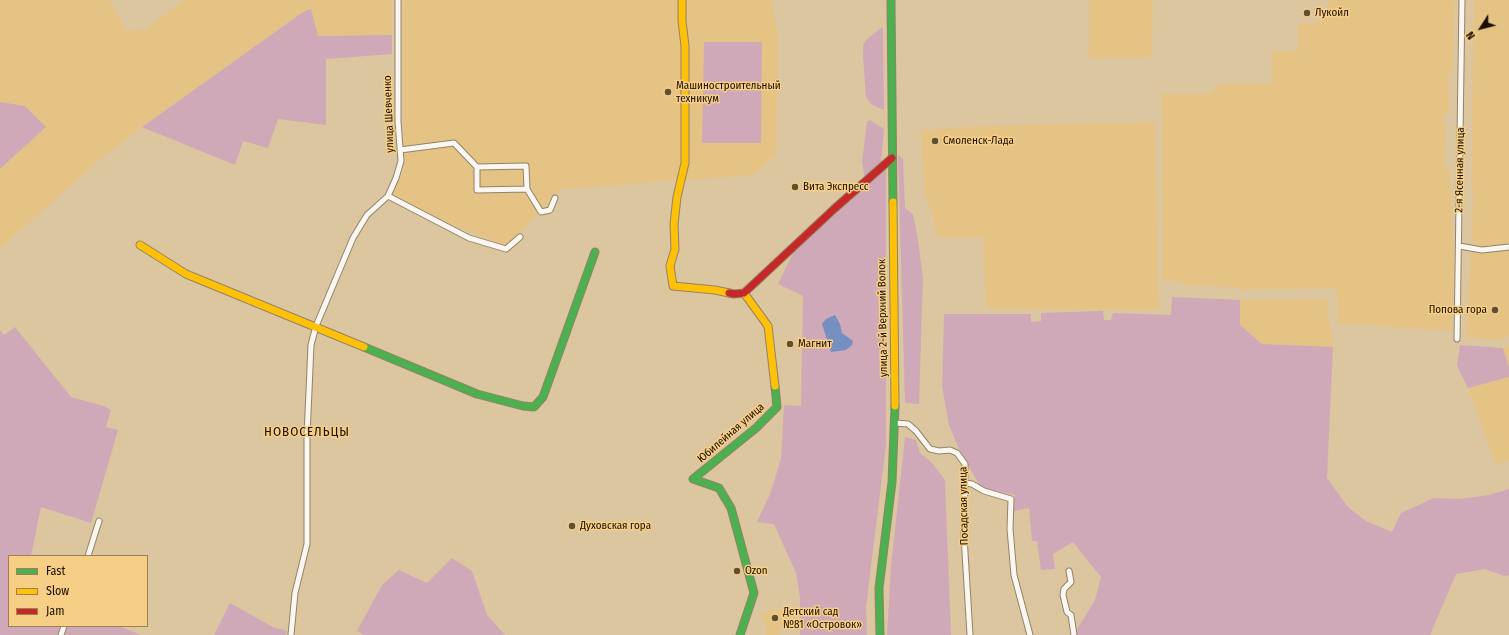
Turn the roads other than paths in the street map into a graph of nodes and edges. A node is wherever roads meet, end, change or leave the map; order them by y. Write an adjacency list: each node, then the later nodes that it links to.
1 (398, 0): 5 (street, улица Шевченко)
2 (682, 0): 16 (street)
3 (891, 0): 6 (street, улица 2-й Верхний Волок)
4 (1462, 0): 13 (street, 2-я Ясенная улица)
5 (400, 150): 7 (street); 9 (street, улица Шевченко)
6 (892, 158): 16 (street); 19 (street, улица 2-й Верхний Волок)
7 (477, 167): 8 (street); 8 (street)
8 (527, 189): 10 (street)
9 (388, 196): 11 (street); 17 (street)
10 (555, 198)
11 (520, 237)
12 (140, 245): 17 (street)
13 (1459, 246): 14 (street); 18 (street, 2-я Ясенная улица)
14 (1509, 247)
15 (595, 252): 17 (street)
16 (744, 293): 25 (street, Юбилейная улица)
17 (316, 326): 24 (street)
18 (1458, 339)
19 (896, 423): 20 (street, Посадская улица); 26 (street, улица 2-й Верхний Волок)
20 (966, 482): 27 (street, Посадская улица); 28 (street)
21 (99, 521): 22 (street)
22 (88, 555)
23 (1069, 571): 29 (street)
24 (291, 635)
25 (740, 635)
26 (880, 635)
27 (970, 635)
28 (1030, 635)
29 (1074, 635)

